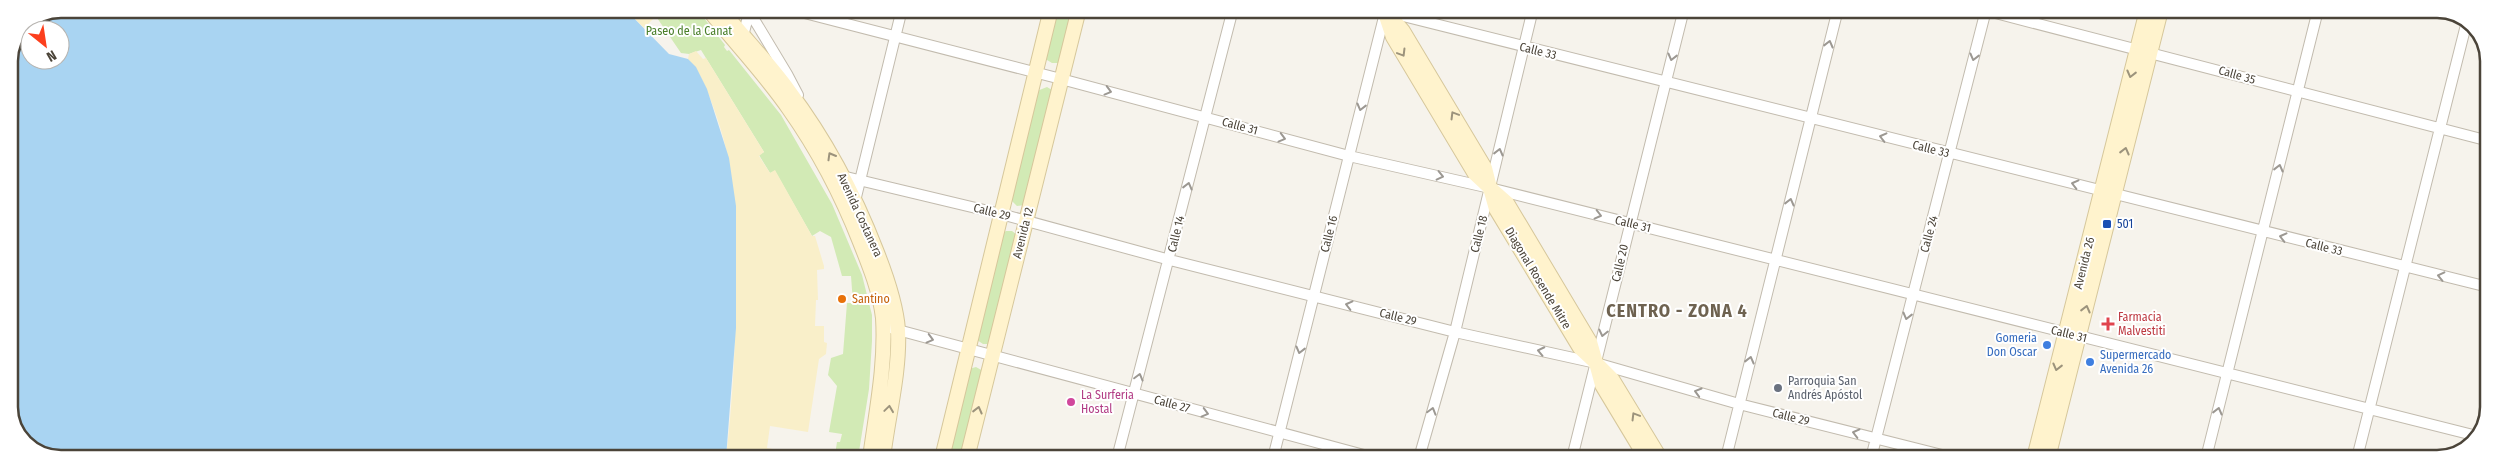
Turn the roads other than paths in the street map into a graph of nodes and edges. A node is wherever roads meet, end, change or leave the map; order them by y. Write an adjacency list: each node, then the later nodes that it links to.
1 (715, 18): 41 (main road, Avenida Costanera)
2 (728, 18): 22 (main road, Avenida Costanera)
3 (747, 18): 22 (street)
4 (754, 18): 32 (street)
5 (824, 18): 23 (street, Calle 31)
6 (899, 18): 23 (street)
7 (1049, 18): 26 (main road, Avenida 12)
8 (1076, 18): 27 (main road, Avenida 12)
9 (1231, 18): 30 (street, Calle 14)
10 (1380, 18): 36 (street, Calle 16, one-way to 36)
11 (1390, 18): 39 (main road, Diagonal Rosende Mitre)
12 (1413, 18): 24 (street, Calle 33)
13 (1532, 18): 24 (street, Calle 18)
14 (1682, 18): 28 (street, Calle 20, one-way to 28)
15 (1836, 18): 31 (street, one-way to 15)
16 (1983, 18): 35 (street, Calle 24, one-way to 35)
17 (2017, 18): 25 (street, Calle 35)
18 (2147, 18): 25 (main road, Avenida 26)
19 (2158, 18): 25 (main road, Avenida 26)
20 (2316, 18): 29 (street)
21 (2465, 28): 33 (street)
22 (742, 36): 32 (main road, Avenida Costanera)
23 (894, 36): 26 (street, Calle 31); 38 (street)
24 (1524, 47): 28 (street, Calle 33); 39 (street, Calle 18, one-way to 24)
25 (2144, 50): 29 (street, Calle 35); 40 (main road, Avenida 26)
26 (1036, 72): 27 (street, Calle 31); 42 (main road, Avenida 12)
27 (1061, 78): 30 (street, Calle 31, one-way to 30); 43 (main road, Avenida 12)
28 (1665, 82): 31 (street, Calle 33); 44 (street, Calle 20)
29 (2298, 93): 33 (street, Calle 35); 45 (street, one-way to 29)
30 (1206, 116): 36 (street, Calle 31, one-way to 36); 46 (street, Calle 14, one-way to 30)
31 (1811, 118): 35 (street, Calle 33, one-way to 31); 47 (street, one-way to 31)
32 (811, 122): 37 (main road, Avenida Costanera, one-way to 32)
33 (2441, 129): 34 (street, Calle 35); 48 (street)
34 (2480, 139)
35 (1950, 153): 40 (street, Calle 33, one-way to 35); 50 (street, Calle 24)
36 (1349, 156): 39 (street, Calle 31, one-way to 39); 51 (street, Calle 16)
37 (842, 176): 38 (street, Calle 29); 41 (main road, Avenida Costanera)
38 (860, 181): 41 (street); 42 (street, Calle 29)
39 (1490, 188): 44 (street, Calle 31, one-way to 44); 54 (street, Calle 18); 58 (main road, Diagonal Rosende Mitre)
40 (2108, 193): 45 (street, Calle 33); 55 (main road, Avenida 26)
41 (850, 204): 52 (main road, Avenida Costanera); 53 (main road, Avenida Costanera)
42 (1001, 214): 43 (street, Calle 29); 56 (main road, Avenida 12)
43 (1026, 220): 46 (street, Calle 29); 57 (main road, Avenida 12)
44 (1629, 223): 47 (street, Calle 31); 58 (street, Calle 20, one-way to 58)
45 (2263, 232): 48 (street, Calle 33, one-way to 45); 59 (street)
46 (1170, 260): 51 (street, Calle 29); 60 (street, Calle 14, one-way to 46)
47 (1775, 260): 50 (street, Calle 31); 61 (street, one-way to 47)
48 (2406, 267): 49 (street, Calle 33, one-way to 48); 62 (street)
49 (2480, 285)
50 (1913, 294): 55 (street, Calle 31); 65 (street, Calle 24, one-way to 65)
51 (1314, 296): 54 (street, Calle 29, one-way to 51); 63 (street, Calle 16, one-way to 63)
52 (883, 326): 53 (street, Calle 27); 66 (main road, Avenida Costanera)
53 (898, 330): 56 (street, Calle 27, one-way to 56); 67 (main road, Avenida Costanera, one-way to 53)
54 (1455, 332): 58 (street, Calle 29, one-way to 54); 73 (street, Calle 18, one-way to 54)
55 (2072, 334): 59 (street, Calle 31); 80 (main road, Avenida 26, one-way to 80); 81 (main road, Avenida 26)
56 (968, 350): 57 (street, Calle 27); 68 (main road, Avenida 12)
57 (992, 356): 60 (street, Calle 27); 69 (main road, Avenida 12, one-way to 57)
58 (1596, 363): 61 (street, Calle 29, one-way to 58); 74 (street, Calle 20); 75 (main road, Diagonal Rosende Mitre); 76 (main road, Diagonal Rosende Mitre, one-way to 58)
59 (2228, 373): 62 (street, Calle 31); 82 (street, one-way to 59)
60 (1134, 394): 63 (street, Calle 27, one-way to 63); 70 (street, Calle 14)
61 (1739, 404): 65 (street, Calle 29, one-way to 61); 77 (street)
62 (2369, 409): 64 (street, Calle 31); 83 (street)
63 (1279, 432): 71 (street, Calle 16); 72 (street, Calle 27)
64 (2471, 434)
65 (1876, 438): 78 (street, Calle 24); 79 (street, Calle 29)
66 (871, 449)
67 (884, 449)
68 (944, 449)
69 (968, 449)
70 (1119, 449)
71 (1275, 450)
72 (1344, 450)
73 (1421, 450)
74 (1574, 450)
75 (1641, 450)
76 (1655, 450)
77 (1728, 450)
78 (1873, 450)
79 (1922, 450)
80 (2037, 450)
81 (2050, 450)
82 (2208, 450)
83 (2359, 450)

